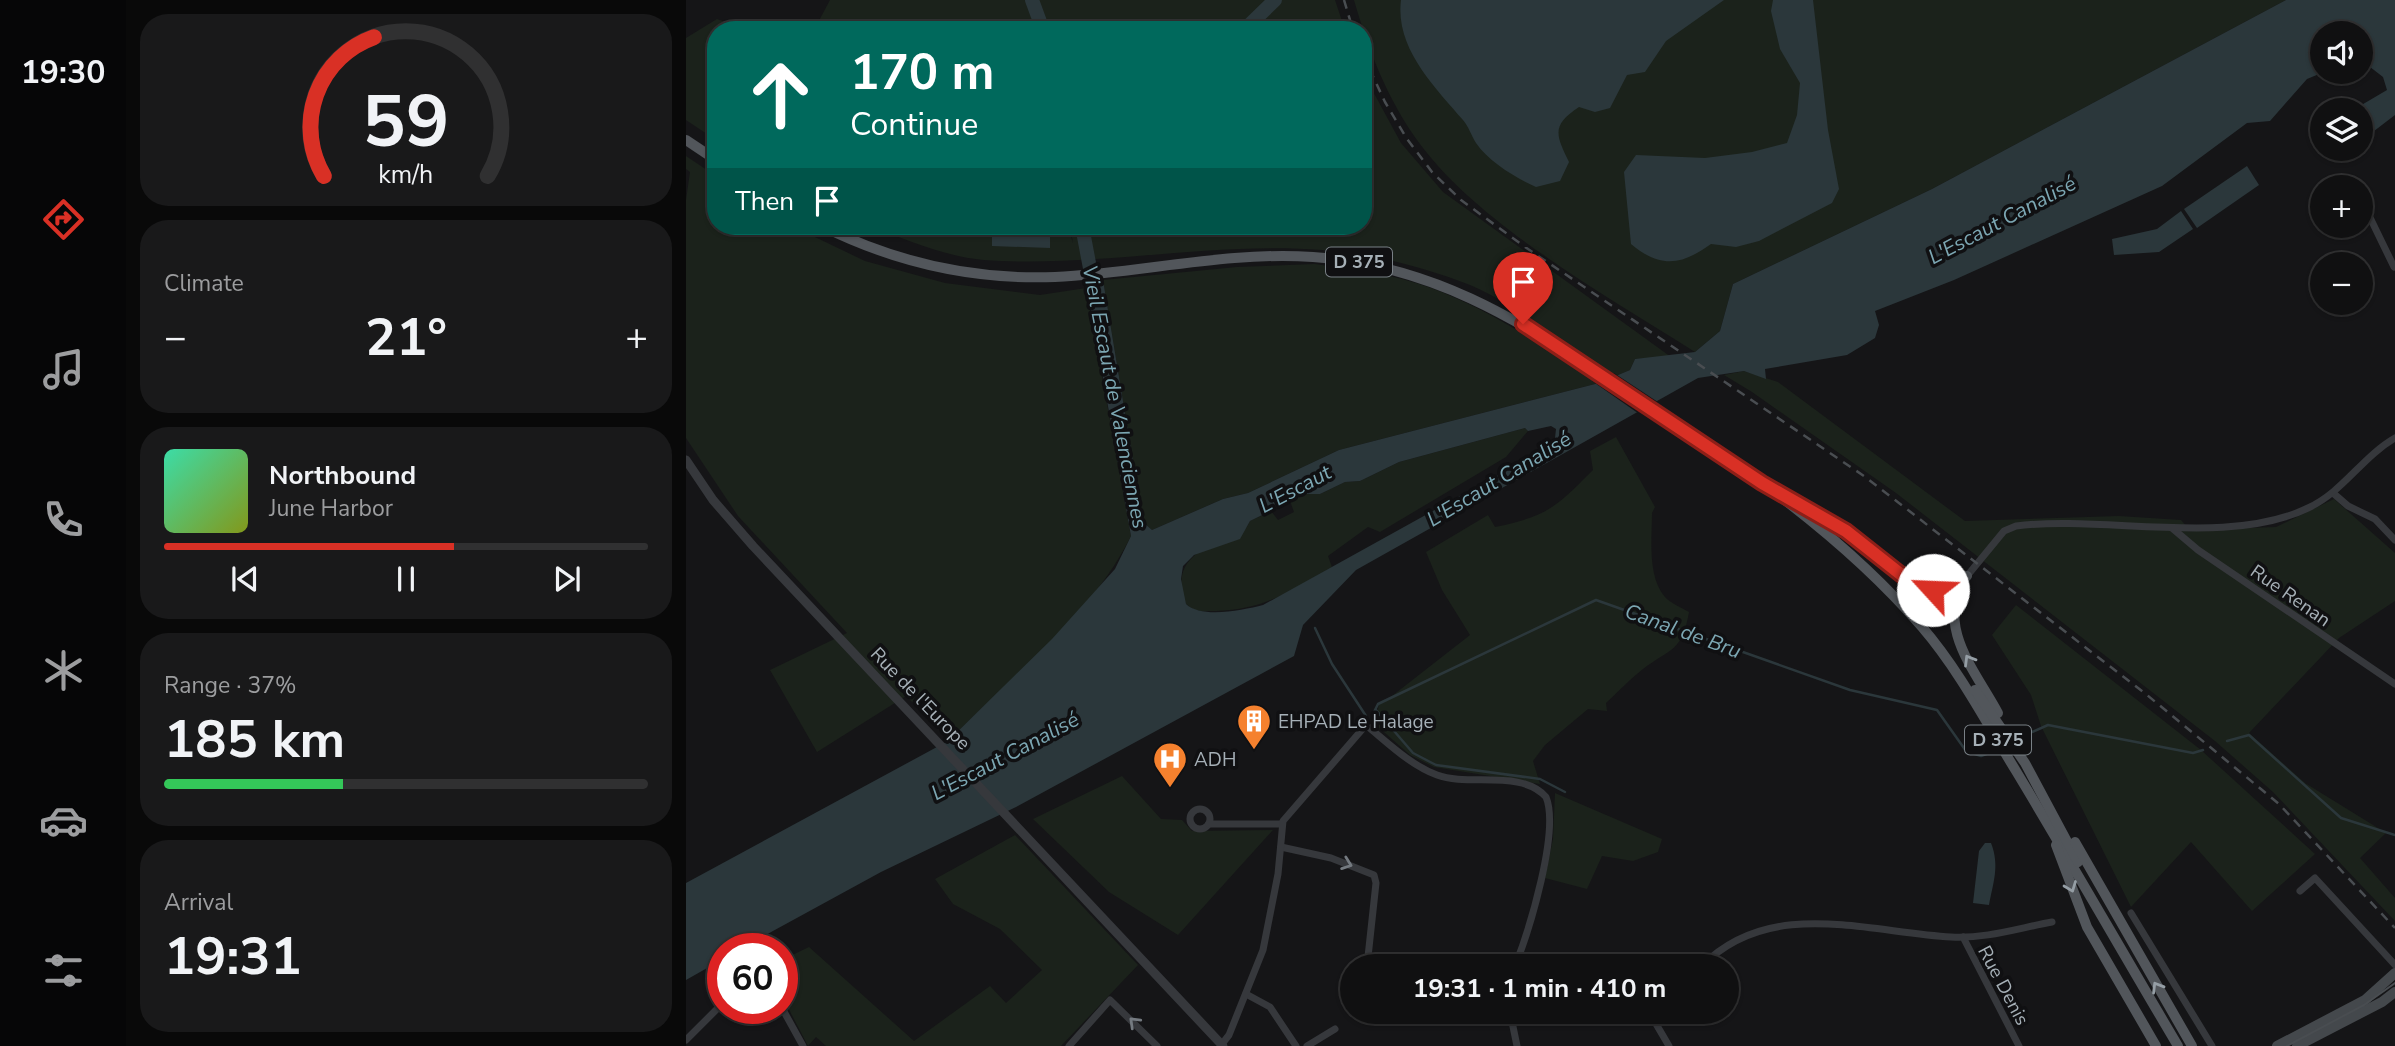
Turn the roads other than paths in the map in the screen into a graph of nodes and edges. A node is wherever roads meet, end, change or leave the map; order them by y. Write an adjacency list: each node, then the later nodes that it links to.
1 (686, 140): 2 (main road)
2 (707, 154)
3 (2373, 224): 5 (street)
4 (842, 235): 8 (main road, D 375)
5 (2394, 267)
6 (2395, 438): 9 (street)
7 (686, 460): 39 (street, Rue de l'Europe)
8 (1762, 483): 12 (main road); 13 (main road, D 375)
9 (2333, 493): 10 (street); 11 (street)
10 (2171, 528): 12 (street); 14 (street, Rue Renan)
11 (2395, 540)
12 (1967, 576): 15 (main road, one-way to 12)
13 (1947, 659): 15 (main road); 17 (main road, D 375)
14 (2394, 682)
15 (2025, 763): 16 (main road)
16 (2052, 810): 22 (main road); 50 (main road, one-way to 16)
17 (2048, 823): 22 (main road, D 375); 48 (main road, one-way to 48)
18 (1209, 824): 19 (street)
19 (1282, 824): 20 (street); 27 (street)
20 (1281, 847): 26 (street, one-way to 26); 32 (street)
21 (2300, 891): 29 (street)
22 (2096, 907): 49 (main road, D 375)
23 (2131, 913): 51 (street)
24 (2052, 922): 25 (street)
25 (1964, 937): 28 (street); 47 (street, Rue Denis)
26 (1368, 954)
27 (1519, 954)
28 (1717, 954)
29 (2395, 965)
30 (2395, 973): 52 (main road)
31 (2395, 992): 53 (main road)
32 (1246, 994): 39 (street); 43 (street)
33 (707, 1019): 38 (street)
34 (791, 1024): 40 (street)
35 (1513, 1024): 45 (street)
36 (1659, 1024): 46 (street)
37 (1335, 1029): 44 (street)
38 (686, 1040)
39 (1223, 1045)
40 (803, 1046)
41 (1069, 1046): 42 (street, one-way to 41)
42 (1157, 1046)
43 (1296, 1046)
44 (1307, 1046)
45 (1517, 1046)
46 (1669, 1046)
47 (2019, 1046)
48 (2157, 1046)
49 (2178, 1046)
50 (2192, 1046)
51 (2212, 1046)
52 (2277, 1046)
53 (2297, 1046)

